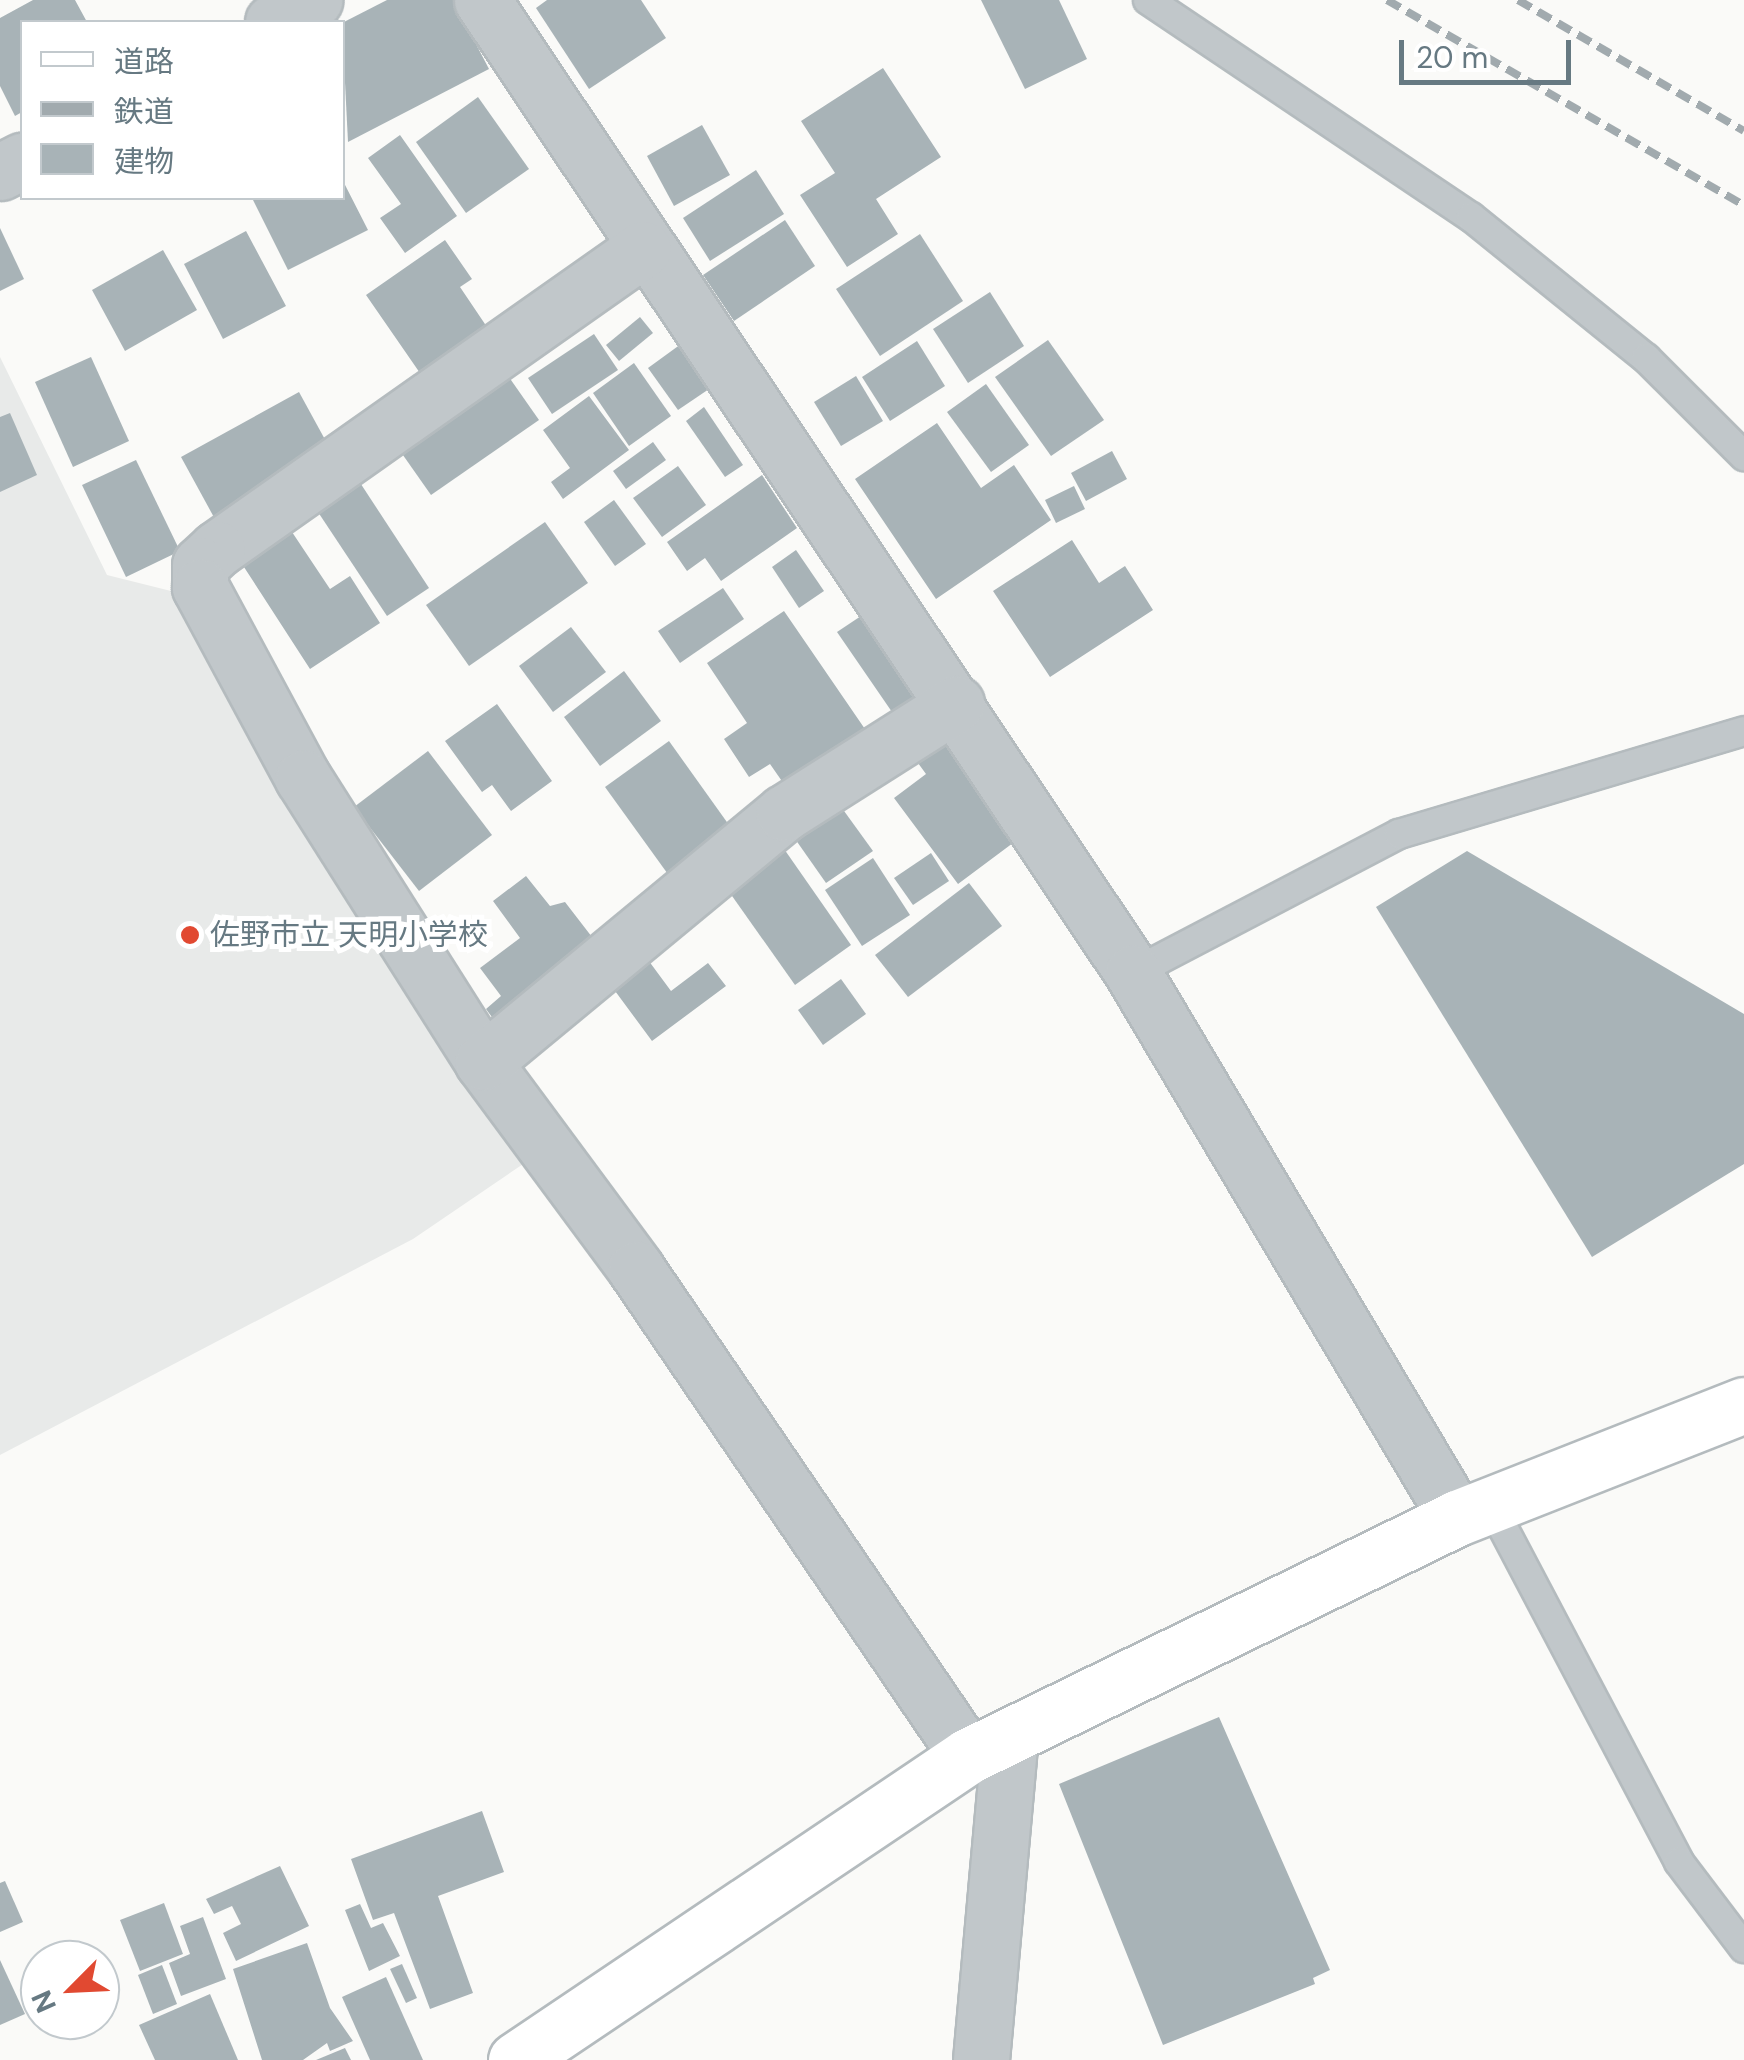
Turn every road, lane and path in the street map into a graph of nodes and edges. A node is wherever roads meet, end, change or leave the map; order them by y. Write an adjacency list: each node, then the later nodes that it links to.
1 (314, 0): 4 (street)
2 (482, 0): 5 (street)
3 (1148, 0): 6 (lane)
4 (277, 20)
5 (643, 248): 7 (street); 10 (street)
6 (1744, 456)
7 (956, 704): 9 (street); 10 (street)
8 (1744, 731): 9 (lane)
9 (1133, 973): 12 (street)
10 (483, 1062): 13 (street)
11 (1744, 1404): 12 (street)
12 (1474, 1512): 13 (street); 14 (lane)
13 (989, 1746): 15 (street); 16 (street)
14 (1744, 1948)
15 (516, 2060)
16 (980, 2060)

